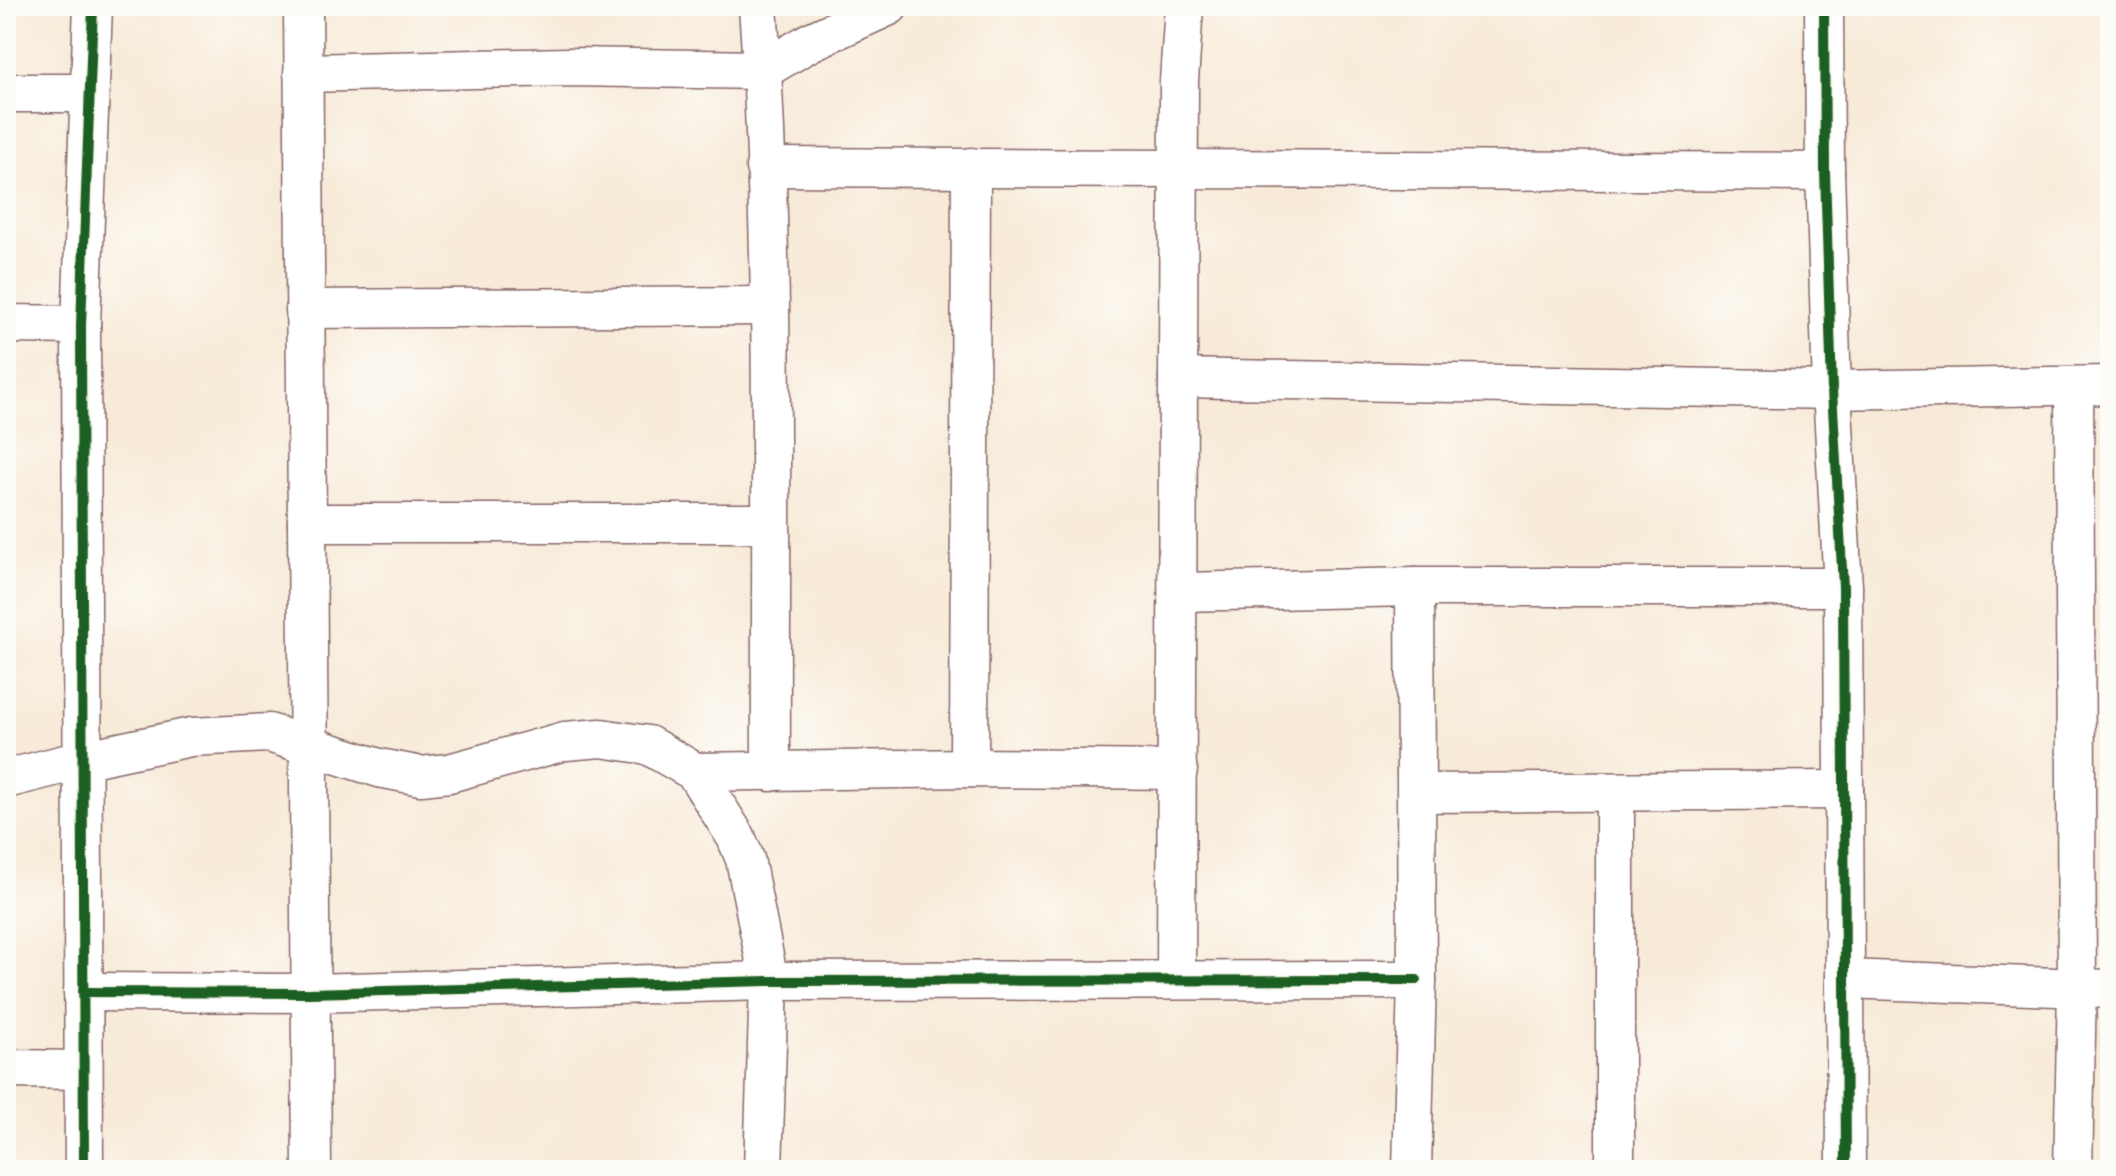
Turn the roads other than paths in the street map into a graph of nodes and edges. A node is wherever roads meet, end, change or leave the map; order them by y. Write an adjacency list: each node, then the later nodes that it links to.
1 (93, 6): 10 (street)
2 (303, 6): 8 (street)
3 (758, 6): 7 (street)
4 (889, 6): 7 (street)
5 (1184, 6): 13 (street)
6 (1824, 6): 14 (street)
7 (763, 70): 8 (street); 11 (street)
8 (303, 73): 16 (street)
9 (6, 93): 10 (street)
10 (90, 93): 18 (street)
11 (765, 167): 12 (street); 15 (street)
12 (971, 167): 13 (street); 29 (street)
13 (1178, 168): 14 (street); 19 (street)
14 (1825, 172): 21 (street)
15 (769, 306): 16 (street); 23 (street)
16 (305, 309): 22 (street)
17 (6, 324): 18 (street)
18 (81, 325): 28 (street)
19 (1178, 378): 21 (street); 26 (street)
20 (2092, 385): 21 (street); 41 (street)
21 (1832, 390): 25 (street)
22 (307, 523): 23 (street); 27 (street)
23 (770, 523): 32 (street)
24 (1415, 587): 25 (street); 26 (street); 35 (street)
25 (1843, 587): 34 (street)
26 (1179, 592): 30 (street)
27 (309, 745): 28 (street); 31 (street); 43 (street)
28 (81, 760): 33 (street); 42 (street)
29 (969, 768): 30 (street); 32 (street)
30 (1178, 770): 38 (street)
31 (695, 772): 32 (street); 40 (street)
32 (771, 772)
33 (6, 779)
34 (1844, 790): 36 (street); 37 (street)
35 (1417, 793): 36 (street); 39 (street)
36 (1615, 793): 50 (street)
37 (1845, 979): 41 (street); 51 (street)
38 (1176, 980): 39 (street); 40 (street)
39 (1417, 980): 49 (street)
40 (769, 981): 43 (street); 48 (street)
41 (2094, 988): 52 (street)
42 (83, 992): 43 (street); 45 (street)
43 (309, 993): 47 (street)
44 (6, 1069): 45 (street)
45 (83, 1070): 46 (street)
46 (84, 1170)
47 (312, 1170)
48 (763, 1170)
49 (1412, 1170)
50 (1615, 1170)
51 (1846, 1170)
52 (2073, 1170)

